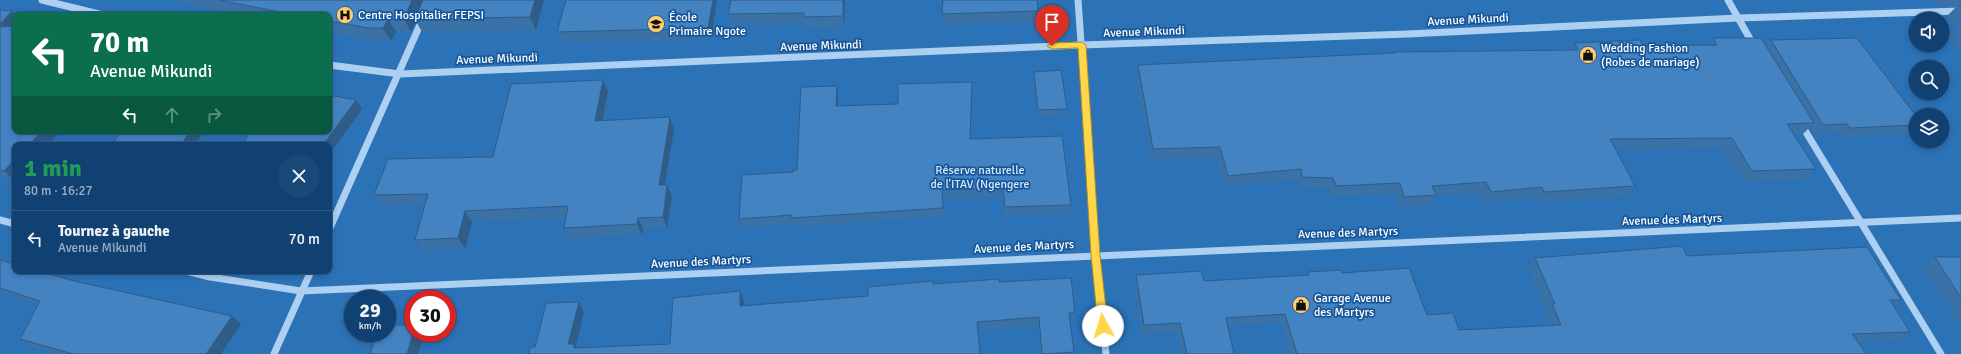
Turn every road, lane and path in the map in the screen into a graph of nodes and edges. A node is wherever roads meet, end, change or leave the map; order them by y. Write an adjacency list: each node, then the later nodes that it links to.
1 (42, 0): 5 (street)
2 (1078, 0): 8 (street)
3 (1728, 0): 7 (street)
4 (1961, 11): 7 (street, Avenue Mikundi)
5 (91, 12)
6 (425, 13): 11 (street)
7 (1738, 18): 8 (street, Avenue Mikundi); 9 (street)
8 (1082, 45): 11 (street, Avenue Mikundi); 18 (street)
9 (1758, 53)
10 (332, 65): 11 (street, Avenue Mikundi)
11 (400, 74): 16 (street)
12 (1795, 114): 17 (street)
13 (1961, 218): 17 (street, Avenue des Martyrs)
14 (0, 220): 15 (street)
15 (12, 223)
16 (332, 223)
17 (1861, 223): 18 (street, Avenue des Martyrs); 24 (street)
18 (1096, 255): 21 (street, Avenue des Martyrs); 23 (street)
19 (198, 274): 21 (street, Avenue des Martyrs)
20 (309, 274): 21 (street)
21 (301, 291): 22 (street)
22 (274, 354)
23 (1106, 354)
24 (1941, 354)

